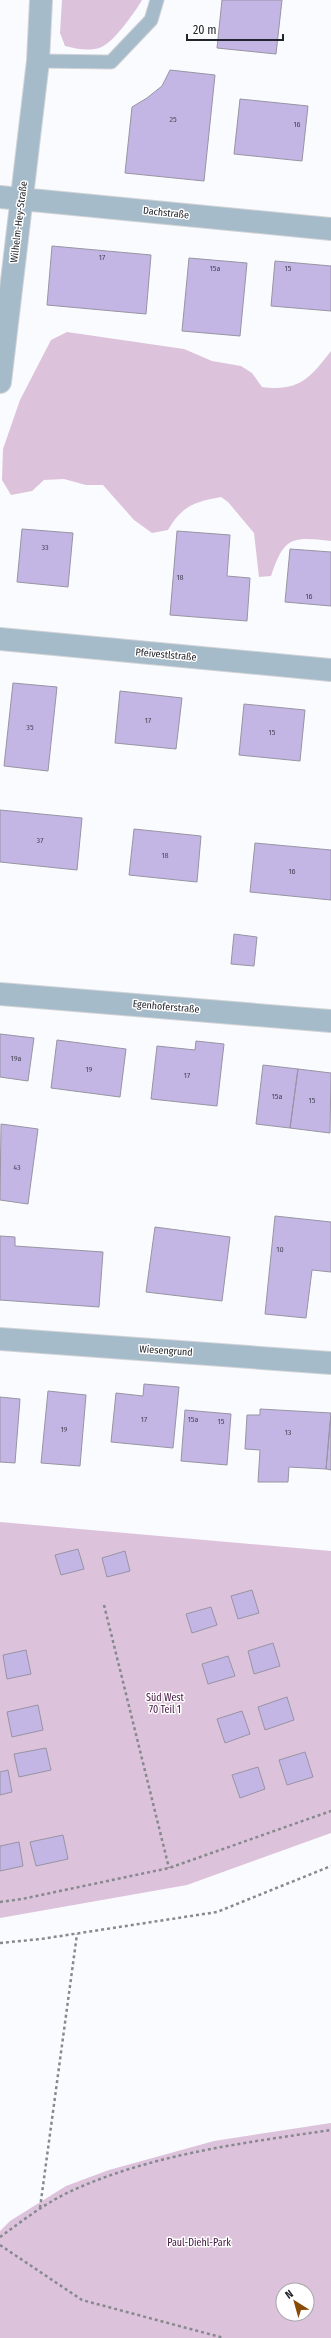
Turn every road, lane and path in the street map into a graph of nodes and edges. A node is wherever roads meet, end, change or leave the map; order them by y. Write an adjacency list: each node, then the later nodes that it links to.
1 (41, 0): 3 (street, Wilhelm-Hey-Straße)
2 (157, 0): 3 (lane)
3 (38, 61): 5 (street, Wilhelm-Hey-Straße)
4 (0, 197): 5 (street, Dachstraße)
5 (22, 198): 6 (street, Dachstraße); 7 (street, Wilhelm-Hey-Straße)
6 (331, 229)
7 (0, 382)
8 (0, 639): 9 (street, Pfeivestlstraße)
9 (331, 670)
10 (0, 994): 11 (street, Egenhoferstraße)
11 (331, 1021)
12 (0, 1338): 13 (street, Wiesengrund)
13 (331, 1363)
14 (104, 1605): 17 (path)
15 (331, 1811): 17 (path)
16 (331, 1866): 19 (path)
17 (169, 1868): 18 (path)
18 (0, 1902)
19 (77, 1934): 20 (path); 22 (path)
20 (0, 1943)
21 (331, 2130): 22 (path)
22 (40, 2208): 23 (path)
23 (0, 2237)
24 (0, 2245): 25 (path)
25 (224, 2338)

